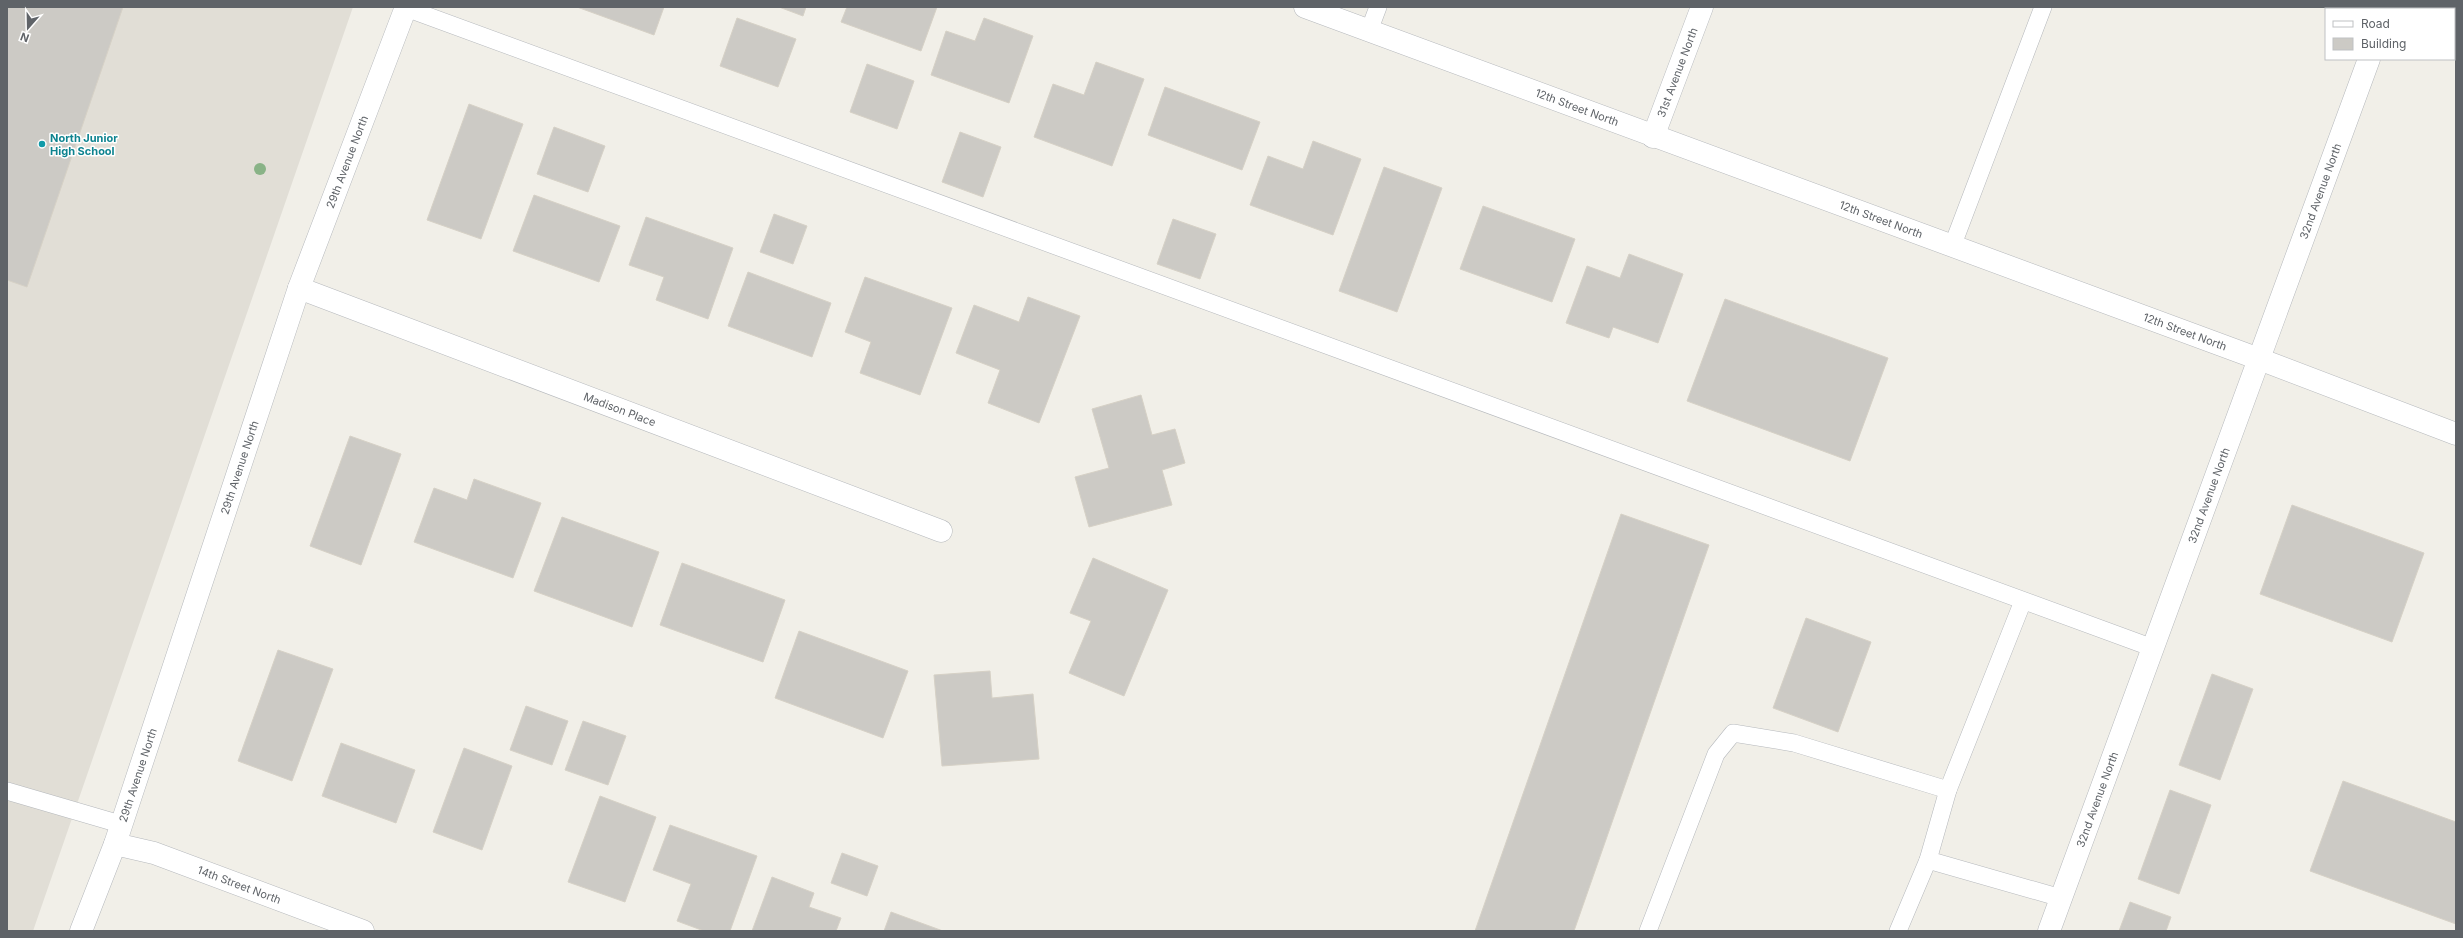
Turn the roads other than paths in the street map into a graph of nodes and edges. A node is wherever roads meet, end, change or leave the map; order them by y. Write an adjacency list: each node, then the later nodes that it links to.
1 (406, 7): 10 (street, 29th Avenue North); 14 (lane)
2 (1305, 7): 6 (street, 12th Street North)
3 (1378, 7): 6 (lane)
4 (1702, 7): 8 (street, 31st Avenue North)
5 (2043, 7): 9 (lane)
6 (1369, 31): 8 (street, 12th Street North)
7 (2369, 60): 11 (street, 32nd Avenue North)
8 (1653, 137): 9 (street, 12th Street North)
9 (1952, 247): 11 (street, 12th Street North)
10 (299, 288): 13 (street, Madison Place); 18 (street, 29th Avenue North)
11 (2259, 359): 12 (street, 12th Street North); 15 (street, 32nd Avenue North)
12 (2456, 434)
13 (942, 531)
14 (2023, 601): 15 (lane); 16 (lane)
15 (2153, 648): 20 (street, 32nd Avenue North)
16 (1948, 790): 19 (lane); 23 (lane)
17 (7, 791): 18 (lane)
18 (117, 834): 21 (street, 29th Avenue North); 22 (street, 14th Street North)
19 (1928, 860): 20 (lane); 24 (lane)
20 (2061, 898): 25 (street, 32nd Avenue North)
21 (82, 931)
22 (363, 931)
23 (1648, 931)
24 (1898, 931)
25 (2049, 931)

